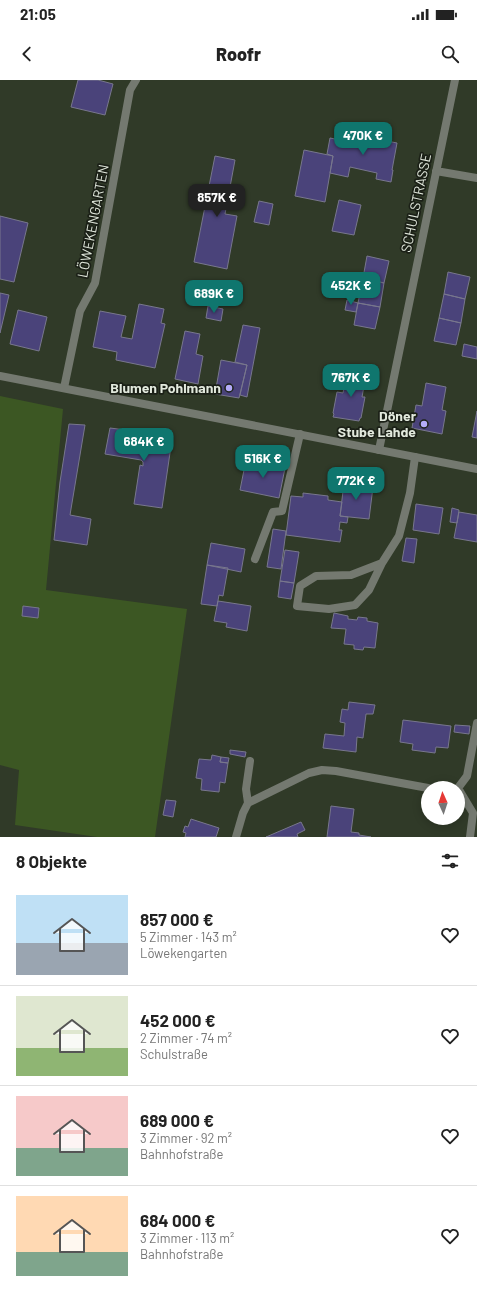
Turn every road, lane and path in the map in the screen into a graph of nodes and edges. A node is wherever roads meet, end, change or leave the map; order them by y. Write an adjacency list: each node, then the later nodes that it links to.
1 (136, 80): 6 (street, LÖWEKENGARTEN)
2 (455, 80): 3 (street, SCHULSTRASSE)
3 (436, 171): 4 (street); 8 (street, SCHULSTRASSE)
4 (477, 178)
5 (0, 376): 6 (street)
6 (64, 388): 7 (street)
7 (300, 434): 8 (street); 11 (street)
8 (379, 450): 9 (street)
9 (415, 457): 10 (street); 12 (street)
10 (477, 470)
11 (255, 559)
12 (382, 563): 12 (street)
13 (477, 723): 18 (street)
14 (250, 761): 16 (street)
15 (421, 787): 16 (street)
16 (248, 803): 17 (street)
17 (236, 837)
18 (470, 837)

